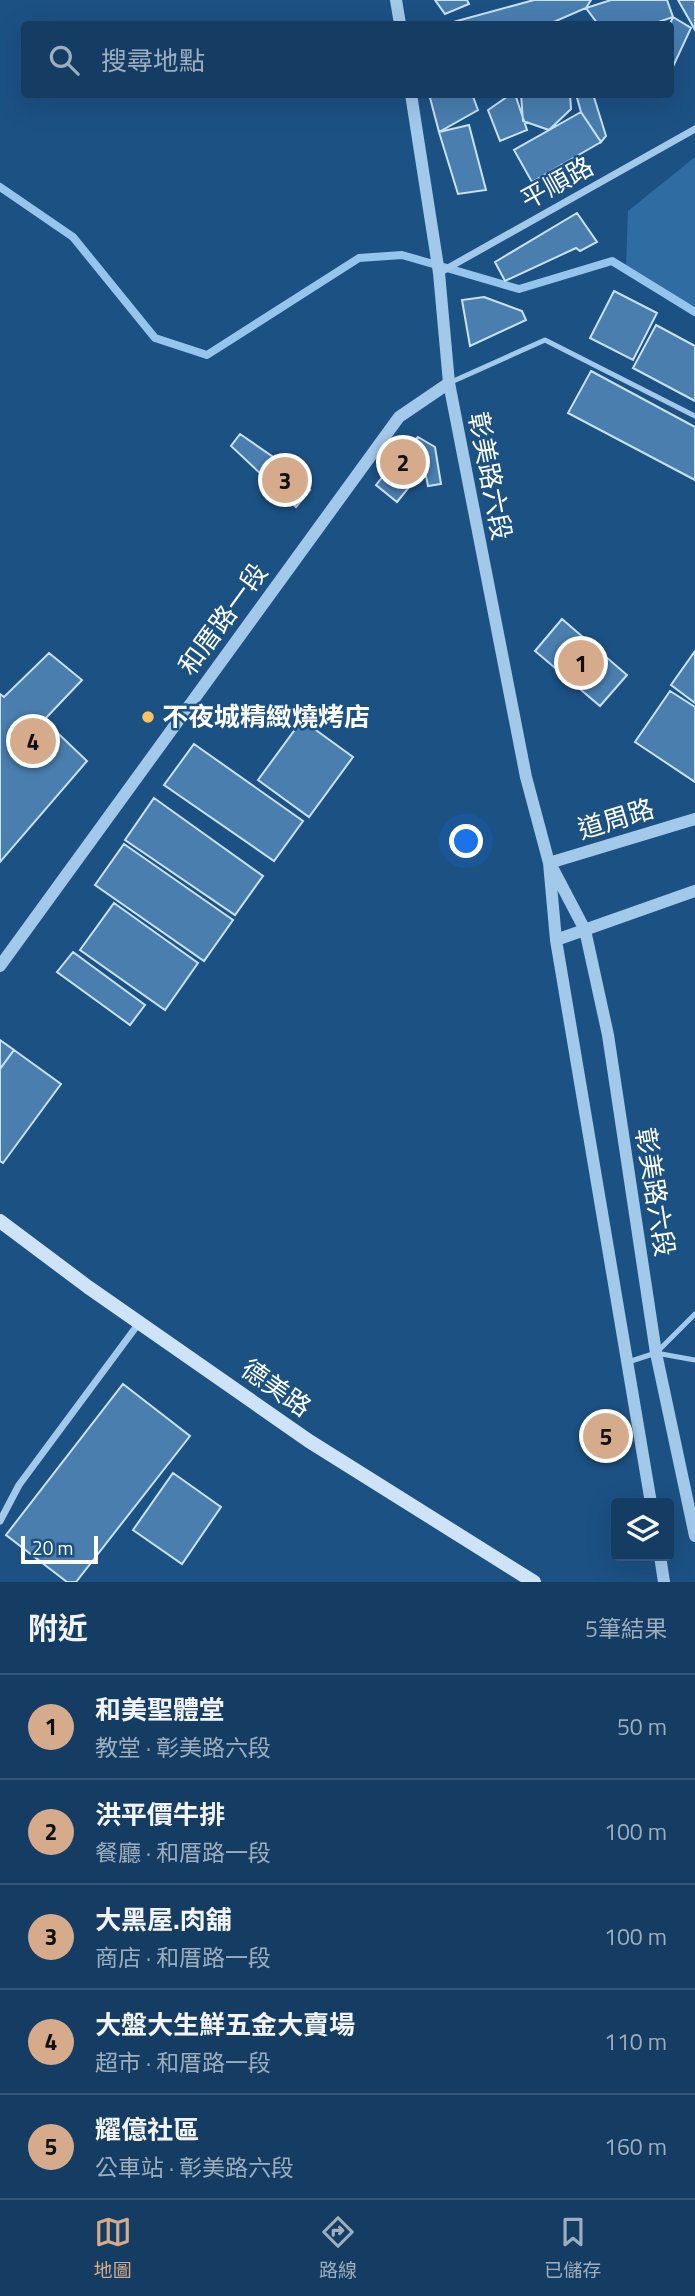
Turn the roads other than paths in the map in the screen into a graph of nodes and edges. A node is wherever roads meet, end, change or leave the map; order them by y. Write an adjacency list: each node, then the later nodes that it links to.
1 (396, 0): 2 (street)
2 (400, 21)
3 (412, 98): 5 (street, 彰美路六段)
4 (695, 129): 5 (street, 平順路)
5 (439, 274): 6 (street, 彰美路六段)
6 (449, 383): 7 (lane); 9 (street, 彰美路六段); 13 (street, 和厝路一段)
7 (695, 416)
8 (695, 819): 9 (street, 道周路)
9 (549, 863): 11 (street, 彰美路六段); 12 (street, 彰美路六段)
10 (695, 891): 11 (street)
11 (585, 929): 12 (street); 17 (street, 彰美路六段)
12 (556, 940): 19 (street, 彰美路六段)
13 (0, 966)
14 (0, 1221): 16 (main road, 德美路)
15 (695, 1314): 17 (lane)
16 (139, 1323): 21 (street); 24 (main road, 德美路)
17 (656, 1353): 18 (lane); 19 (lane); 22 (street, 彰美路六段)
18 (695, 1360)
19 (628, 1362): 20 (street, 彰美路六段)
20 (650, 1498)
21 (0, 1521)
22 (695, 1536)
23 (661, 1561): 25 (street)
24 (534, 1582)
25 (664, 1582)

